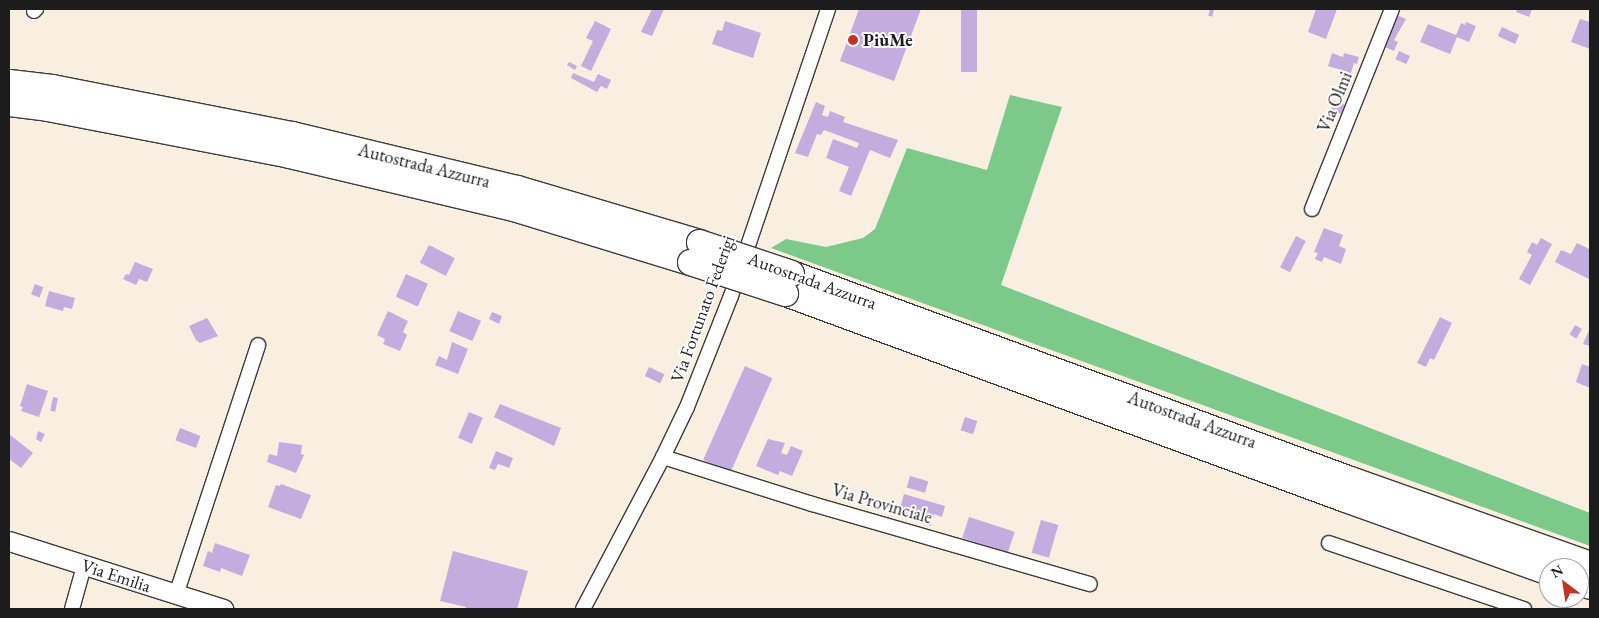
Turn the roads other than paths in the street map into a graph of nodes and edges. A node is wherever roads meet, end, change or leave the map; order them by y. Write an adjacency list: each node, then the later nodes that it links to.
1 (828, 9): 9 (street, Via Fortunato Federigi)
2 (1392, 9): 5 (street, Via Olmi)
3 (9, 82): 6 (highway, Autostrada Azzurra)
4 (9, 103): 6 (highway, Autostrada Azzurra)
5 (1312, 209)
6 (694, 252): 7 (highway, Autostrada Azzurra, bridge)
7 (788, 283): 12 (highway, Autostrada Azzurra); 14 (highway, Autostrada Azzurra)
8 (258, 345): 16 (street)
9 (663, 457): 15 (street, Via Provinciale); 19 (street, Via Fortunato Federigi)
10 (9, 541): 13 (main road, Via Emilia)
11 (1329, 544): 20 (street)
12 (1590, 564)
13 (84, 566): 16 (main road, Via Emilia); 17 (street)
14 (1539, 568)
15 (1090, 584)
16 (176, 595): 18 (main road, Via Emilia)
17 (72, 609)
18 (224, 609)
19 (583, 609)
20 (1524, 609)

